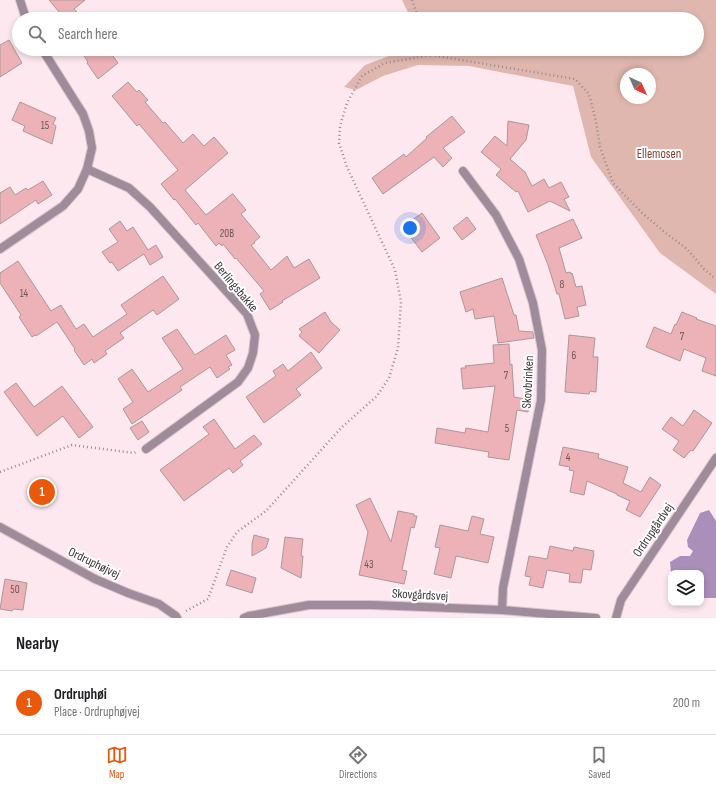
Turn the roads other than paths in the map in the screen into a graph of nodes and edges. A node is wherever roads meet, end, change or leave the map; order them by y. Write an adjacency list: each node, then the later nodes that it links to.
1 (20, 0): 2 (street)
2 (24, 12)
3 (46, 56): 4 (street)
4 (87, 169): 6 (street); 7 (street, Berlingsbakke)
5 (463, 171): 10 (street, Skovbrinken)
6 (0, 249)
7 (146, 449)
8 (716, 458): 14 (street, Ordrupgårdvej)
9 (0, 527): 11 (street, Ordruphøjvej)
10 (502, 610): 12 (street, Skovgårdsvej); 13 (street, Skovgårdsvej)
11 (177, 617)
12 (244, 618)
13 (596, 618)
14 (616, 618)

